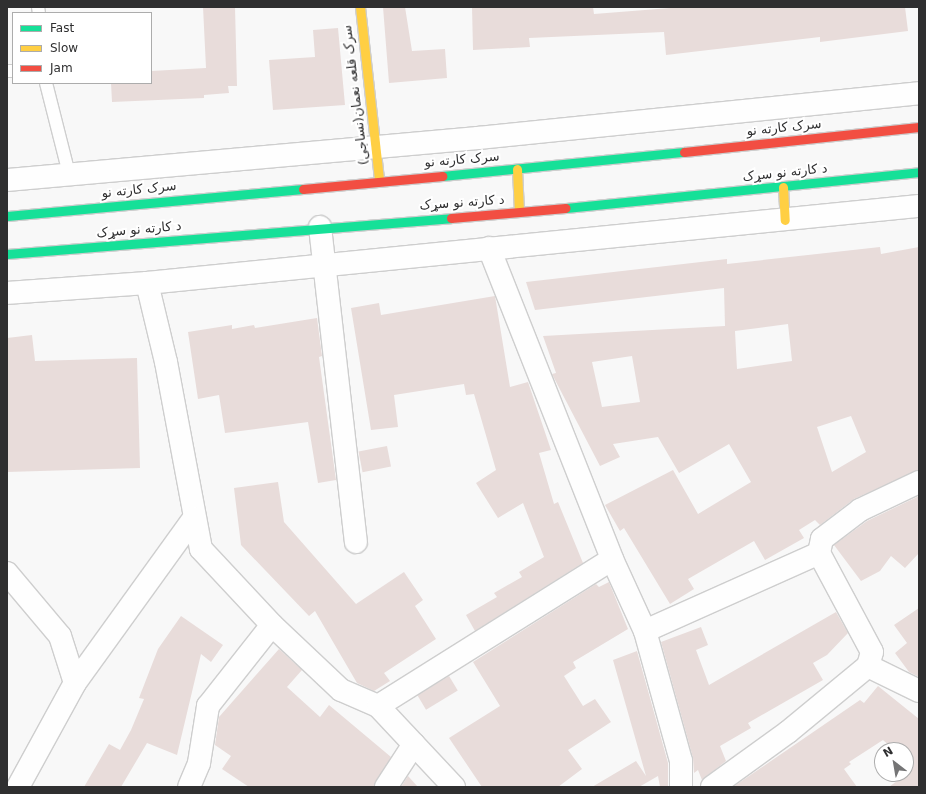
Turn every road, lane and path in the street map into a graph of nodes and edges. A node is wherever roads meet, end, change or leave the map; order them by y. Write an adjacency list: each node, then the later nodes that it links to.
1 (360, 7): 5 (main road, سرک قلعه نعمان(نساجی))
2 (46, 84): 8 (lane)
3 (919, 93): 5 (street)
4 (919, 127): 6 (main road, سرک کارته نو)
5 (375, 148): 8 (street); 10 (main road, سرک قلعه نعمان(نساجی))
6 (517, 169): 10 (main road, سرک کارته نو); 13 (main road)
7 (919, 172): 11 (main road, د کارته نو سړک)
8 (69, 174): 9 (street)
9 (7, 180)
10 (379, 180): 14 (main road, سرک کارته نو)
11 (783, 187): 13 (main road, د کارته نو سړک); 15 (main road)
12 (919, 206): 15 (street)
13 (519, 212): 16 (main road, د کارته نو سړک)
14 (7, 216)
15 (785, 220): 17 (street)
16 (320, 227): 18 (main road, د کارته نو سړک); 19 (street)
17 (489, 248): 19 (street); 26 (street)
18 (7, 254)
19 (324, 264): 20 (street); 24 (street)
20 (146, 283): 21 (street); 23 (street)
21 (7, 293)
22 (919, 482): 25 (street)
23 (194, 518): 28 (street); 31 (street)
24 (356, 542)
25 (819, 554): 29 (street); 30 (street)
26 (612, 559): 29 (street); 33 (street)
27 (7, 572): 31 (street)
28 (272, 625): 33 (street); 36 (street)
29 (645, 632): 39 (street)
30 (868, 666): 32 (street); 40 (street)
31 (75, 683): 35 (street)
32 (919, 691)
33 (378, 706): 34 (street)
34 (414, 744): 37 (street); 38 (street)
35 (18, 787)
36 (189, 787)
37 (386, 787)
38 (454, 787)
39 (680, 787)
40 (712, 787)

